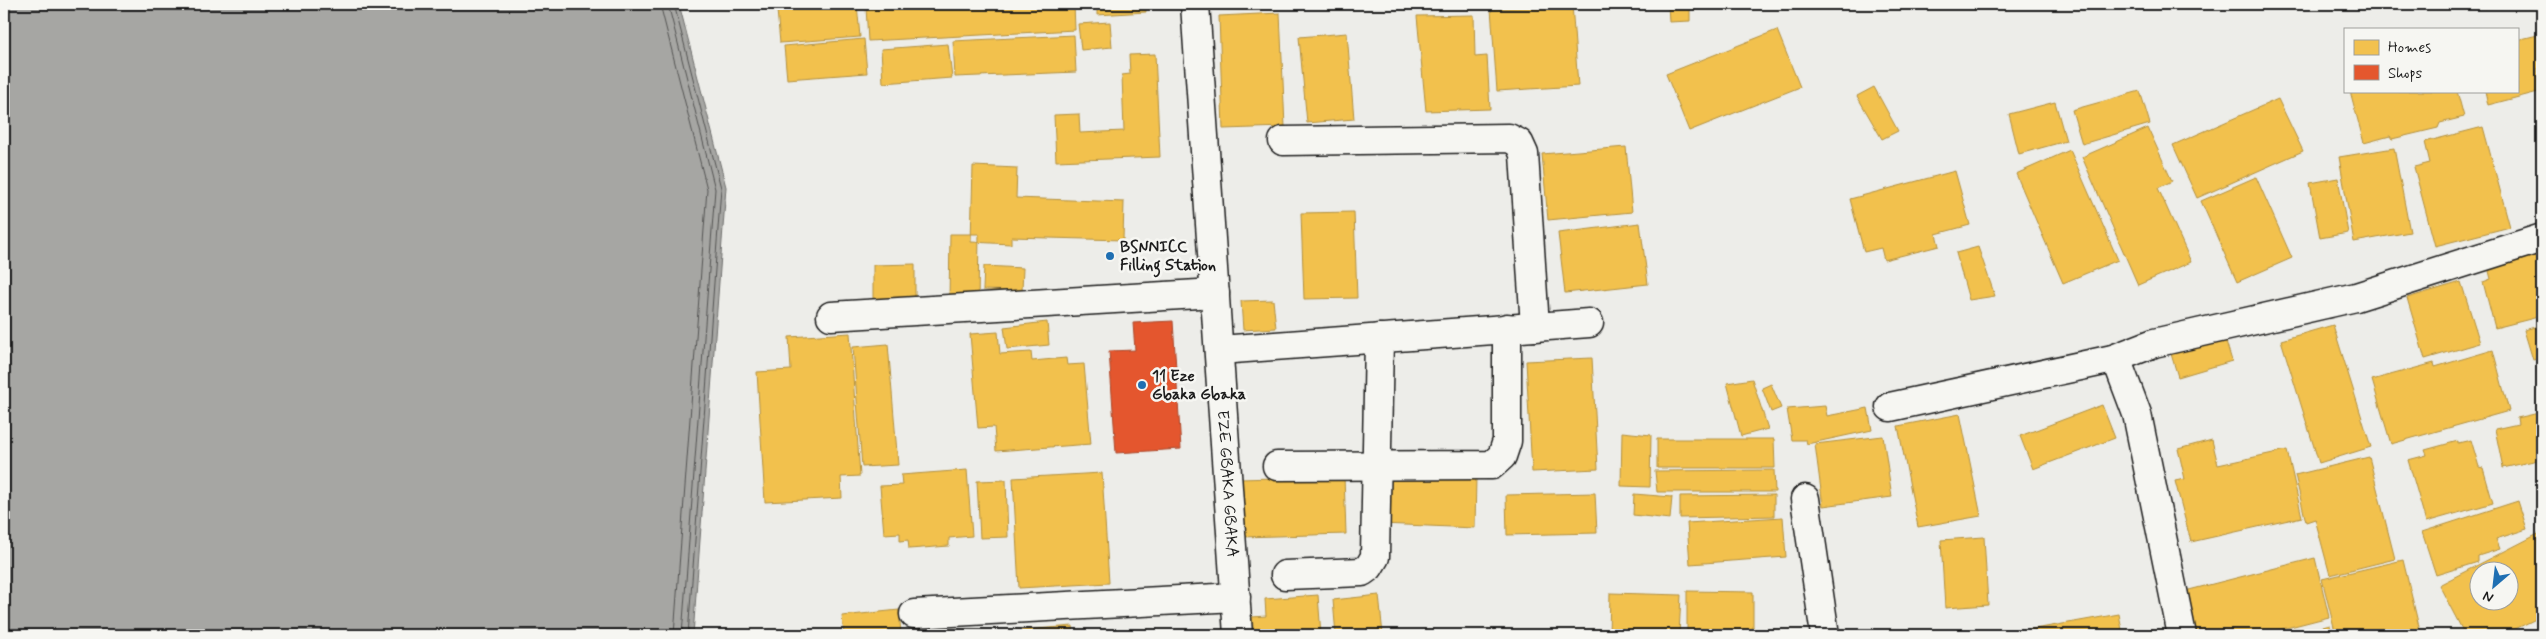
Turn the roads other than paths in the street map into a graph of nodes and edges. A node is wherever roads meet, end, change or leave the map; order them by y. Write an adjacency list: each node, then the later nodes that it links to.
1 (1195, 4): 4 (street, EZE GBAKA GBAKA)
2 (1283, 141): 7 (street)
3 (2542, 238): 11 (street)
4 (1215, 293): 5 (street); 10 (street, EZE GBAKA GBAKA)
5 (831, 316)
6 (1589, 323): 7 (street)
7 (1535, 327): 8 (street)
8 (1507, 328): 9 (street); 13 (street)
9 (1378, 338): 10 (street); 13 (street)
10 (1219, 350): 17 (street, EZE GBAKA GBAKA)
11 (2113, 360): 12 (street); 21 (street)
12 (1890, 407)
13 (1377, 465): 14 (street); 16 (street)
14 (1277, 466)
15 (1805, 499): 20 (street)
16 (1284, 575)
17 (1236, 598): 18 (street); 19 (street, EZE GBAKA GBAKA)
18 (914, 614)
19 (1238, 635)
20 (1825, 635)
21 (2182, 635)

